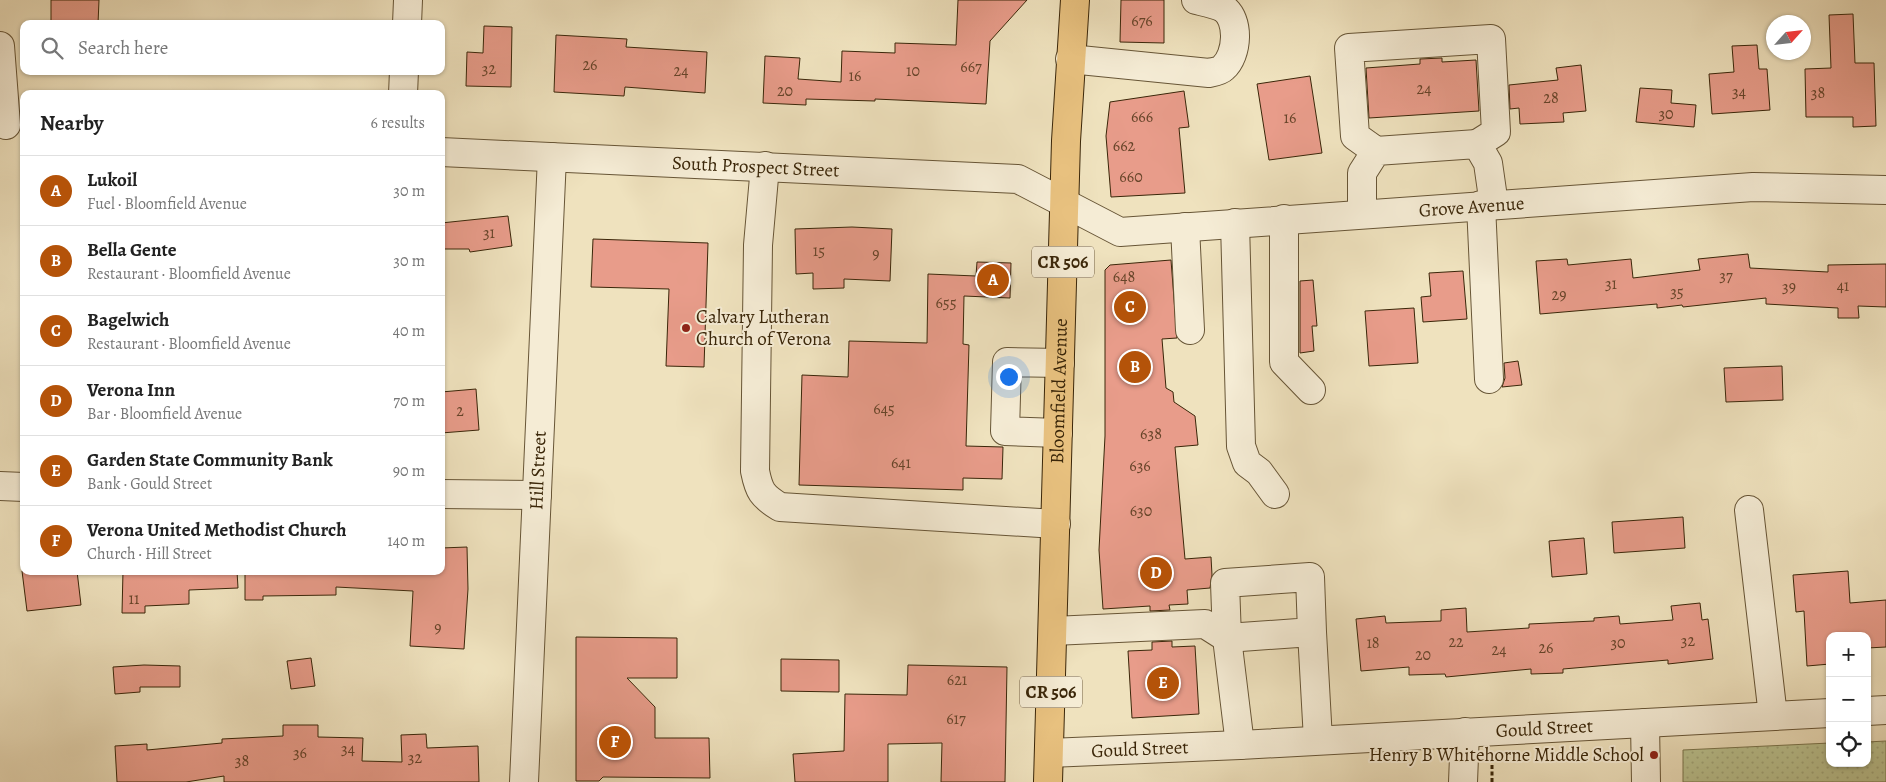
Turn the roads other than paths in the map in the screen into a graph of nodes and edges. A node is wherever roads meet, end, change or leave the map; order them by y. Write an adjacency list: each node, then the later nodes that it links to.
1 (408, 0): 4 (street)
2 (1075, 0): 6 (main road, Bloomfield Avenue / CR 506)
3 (1196, 0): 6 (street)
4 (407, 20)
5 (0, 46): 9 (street)
6 (1070, 59): 16 (main road, Bloomfield Avenue / CR 506)
7 (404, 75): 8 (street)
8 (403, 90)
9 (10, 125)
10 (1477, 144): 11 (street); 11 (street); 17 (street)
11 (1376, 151): 18 (street)
12 (445, 152): 13 (street, South Prospect Street)
13 (552, 157): 14 (street, South Prospect Street); 31 (street, Hill Street)
14 (765, 166): 16 (street, South Prospect Street); 33 (street)
15 (1886, 190): 17 (street, Grove Avenue)
16 (1064, 202): 21 (street, Grove Avenue); 23 (main road, Bloomfield Avenue / CR 506)
17 (1488, 205): 18 (street, Grove Avenue); 24 (street)
18 (1362, 214): 19 (street, Grove Avenue)
19 (1284, 219): 20 (street, Grove Avenue); 25 (street)
20 (1235, 223): 21 (street, Grove Avenue); 30 (street)
21 (1185, 227): 22 (street)
22 (1190, 330)
23 (1060, 363): 26 (main road, Bloomfield Avenue / CR 506); 26 (street)
24 (1489, 379)
25 (1311, 390)
26 (1058, 433): 33 (main road, Bloomfield Avenue / CR 506)
27 (0, 486): 28 (street)
28 (20, 487)
29 (445, 494): 31 (street)
30 (1275, 494)
31 (537, 495): 46 (street, Hill Street)
32 (1749, 510): 40 (street)
33 (1056, 524): 34 (main road, Bloomfield Avenue / CR 506)
34 (1053, 631): 36 (street); 45 (main road, Bloomfield Avenue / CR 506)
35 (1312, 632): 36 (street); 36 (street); 43 (street)
36 (1227, 638): 44 (street)
37 (1886, 710): 38 (street)
38 (1871, 711)
39 (1826, 713): 40 (street, Gould Street)
40 (1773, 716): 41 (street, Gould Street)
41 (1645, 723): 42 (street, Gould Street); 49 (street)
42 (1465, 732): 43 (street, Gould Street); 48 (street)
43 (1318, 740): 44 (street, Gould Street)
44 (1240, 745): 45 (street, Gould Street)
45 (1049, 753): 47 (main road, Bloomfield Avenue / CR 506)
46 (524, 782)
47 (1048, 782)
48 (1464, 782)
49 (1646, 782)

